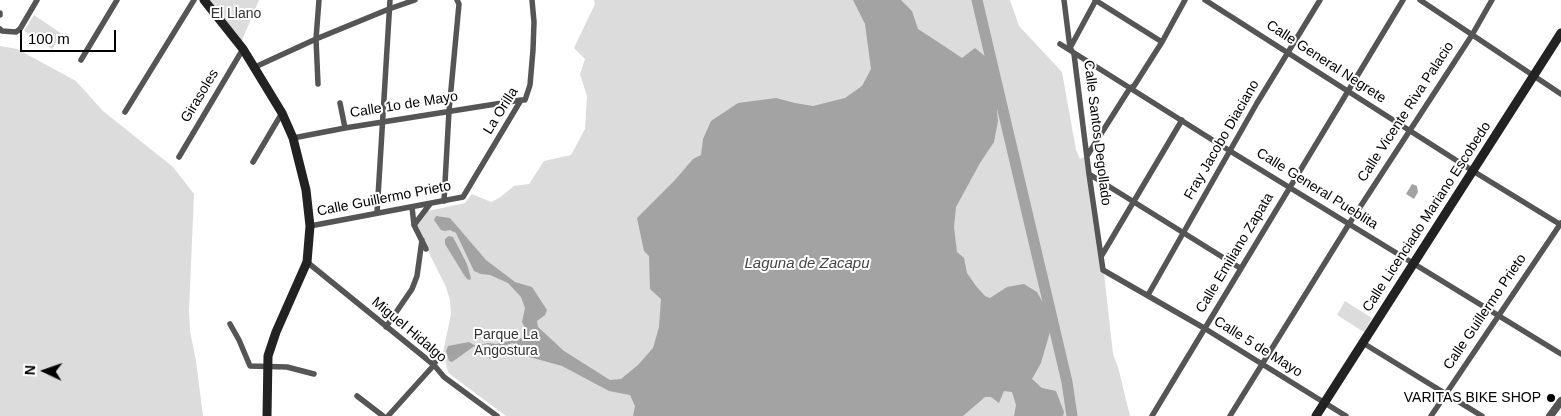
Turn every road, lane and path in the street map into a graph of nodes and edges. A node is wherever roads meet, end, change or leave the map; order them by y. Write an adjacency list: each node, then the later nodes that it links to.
1 (37, 0): 19 (street)
2 (117, 0): 29 (street)
3 (194, 0): 39 (street)
4 (204, 0): 26 (main road)
5 (320, 0): 22 (street)
6 (390, 0): 18 (street)
7 (415, 0): 18 (street)
8 (457, 0): 38 (street)
9 (532, 0): 36 (street, La Orilla)
10 (1064, 0): 25 (street, Calle Santos Degollado)
11 (1096, 0): 23 (street); 25 (street)
12 (1185, 0): 23 (street)
13 (1205, 0): 27 (street, Calle General Negrete)
14 (1320, 0): 27 (street, Fray Jacobo Diaciano)
15 (1403, 0): 34 (street, Calle Emiliano Zapata)
16 (1420, 0): 21 (street)
17 (1492, 0): 21 (street, Calle Vicente Riva Palacio)
18 (389, 9): 22 (street); 42 (street)
19 (0, 29)
20 (1561, 33): 31 (main road, Calle Licenciado Mariano Escobedo)
21 (1472, 35): 31 (street); 44 (street, Calle Vicente Riva Palacio)
22 (316, 39): 30 (street); 32 (street)
23 (1162, 42): 33 (street)
24 (1060, 44): 28 (street, Calle General Pueblita)
25 (1070, 48): 28 (street, Calle Santos Degollado)
26 (243, 49): 30 (main road); 48 (street, Girasoles)
27 (1288, 52): 34 (street, Calle General Negrete); 46 (street, Fray Jacobo Diaciano)
28 (1074, 54): 33 (street, Calle General Pueblita); 47 (street, Calle Santos Degollado)
29 (81, 60)
30 (255, 67): 40 (main road)
31 (1534, 75): 35 (street); 50 (main road, Calle Licenciado Mariano Escobedo)
32 (318, 84)
33 (1130, 88): 41 (street, Calle General Pueblita); 47 (street)
34 (1348, 92): 44 (street, Calle General Negrete); 52 (street, Calle Emiliano Zapata)
35 (1561, 94)
36 (521, 100): 38 (street, Calle 1o de Mayo); 53 (street, La Orilla)
37 (340, 103): 43 (street)
38 (449, 111): 42 (street, Calle 1o de Mayo); 54 (street)
39 (126, 112)
40 (282, 113): 45 (main road); 49 (street)
41 (1182, 120): 46 (street, Calle General Pueblita); 55 (street)
42 (383, 122): 43 (street, Calle 1o de Mayo); 58 (street)
43 (345, 128): 45 (street, Calle 1o de Mayo)
44 (1410, 129): 50 (street, Calle General Negrete); 59 (street, Calle Vicente Riva Palacio)
45 (293, 138): 62 (main road)
46 (1230, 151): 52 (street, Calle General Pueblita); 63 (street, Fray Jacobo Diaciano)
47 (1087, 156): 51 (street, Calle Santos Degollado)
48 (179, 157)
49 (253, 162)
50 (1473, 171): 60 (street, Calle General Negrete); 68 (main road, Calle Licenciado Mariano Escobedo)
51 (1089, 174): 55 (street); 66 (street, Calle Santos Degollado)
52 (1289, 186): 59 (street, Calle General Pueblita); 69 (street, Calle Emiliano Zapata)
53 (463, 197): 54 (street, Calle Guillermo Prieto)
54 (444, 201): 56 (street, Calle Guillermo Prieto)
55 (1133, 202): 63 (street); 66 (street)
56 (430, 204): 57 (street, Calle Guillermo Prieto); 61 (street)
57 (412, 207): 58 (street, Calle Guillermo Prieto); 61 (street)
58 (377, 213): 62 (street, Calle Guillermo Prieto)
59 (1349, 224): 68 (street, Calle General Pueblita); 79 (street, Calle Vicente Riva Palacio)
60 (1560, 224): 72 (street, Calle Guillermo Prieto)
61 (414, 225): 64 (street)
62 (310, 226): 67 (main road)
63 (1183, 232): 69 (street); 71 (street, Fray Jacobo Diaciano)
64 (422, 240): 65 (street); 74 (street)
65 (426, 249)
66 (1102, 255): 70 (street, Calle Santos Degollado)
67 (307, 262): 74 (street, Miguel Hidalgo); 81 (main road)
68 (1413, 264): 72 (street, Calle General Pueblita); 76 (main road, Calle Licenciado Mariano Escobedo)
69 (1240, 268): 75 (street, Calle Emiliano Zapata)
70 (1103, 270): 71 (street, Calle 5 de Mayo)
71 (1148, 295): 75 (street, Calle 5 de Mayo)
72 (1497, 315): 77 (street, Calle General Pueblita); 83 (street, Calle Guillermo Prieto)
73 (230, 324): 81 (street)
74 (386, 327): 80 (street, Miguel Hidalgo)
75 (1204, 328): 79 (street, Calle 5 de Mayo); 91 (street, Calle Emiliano Zapata)
76 (1363, 343): 83 (street); 86 (main road, Calle Licenciado Mariano Escobedo)
77 (1561, 354)
78 (438, 356): 80 (street)
79 (1262, 364): 86 (street, Calle 5 de Mayo); 92 (street, Calle Vicente Riva Palacio)
80 (434, 365): 89 (street); 90 (street, Miguel Hidalgo)
81 (267, 366): 82 (street); 87 (main road)
82 (314, 374)
83 (1446, 393): 95 (street, Calle Guillermo Prieto); 96 (street)
84 (357, 396): 88 (street)
85 (1561, 400): 97 (street)
86 (1324, 402): 93 (main road, Calle Licenciado Mariano Escobedo); 94 (street, Calle 5 de Mayo)
87 (267, 416)
88 (383, 416)
89 (388, 416)
90 (497, 416)
91 (1152, 416)
92 (1230, 416)
93 (1316, 416)
94 (1346, 416)
95 (1431, 416)
96 (1482, 416)
97 (1550, 416)

